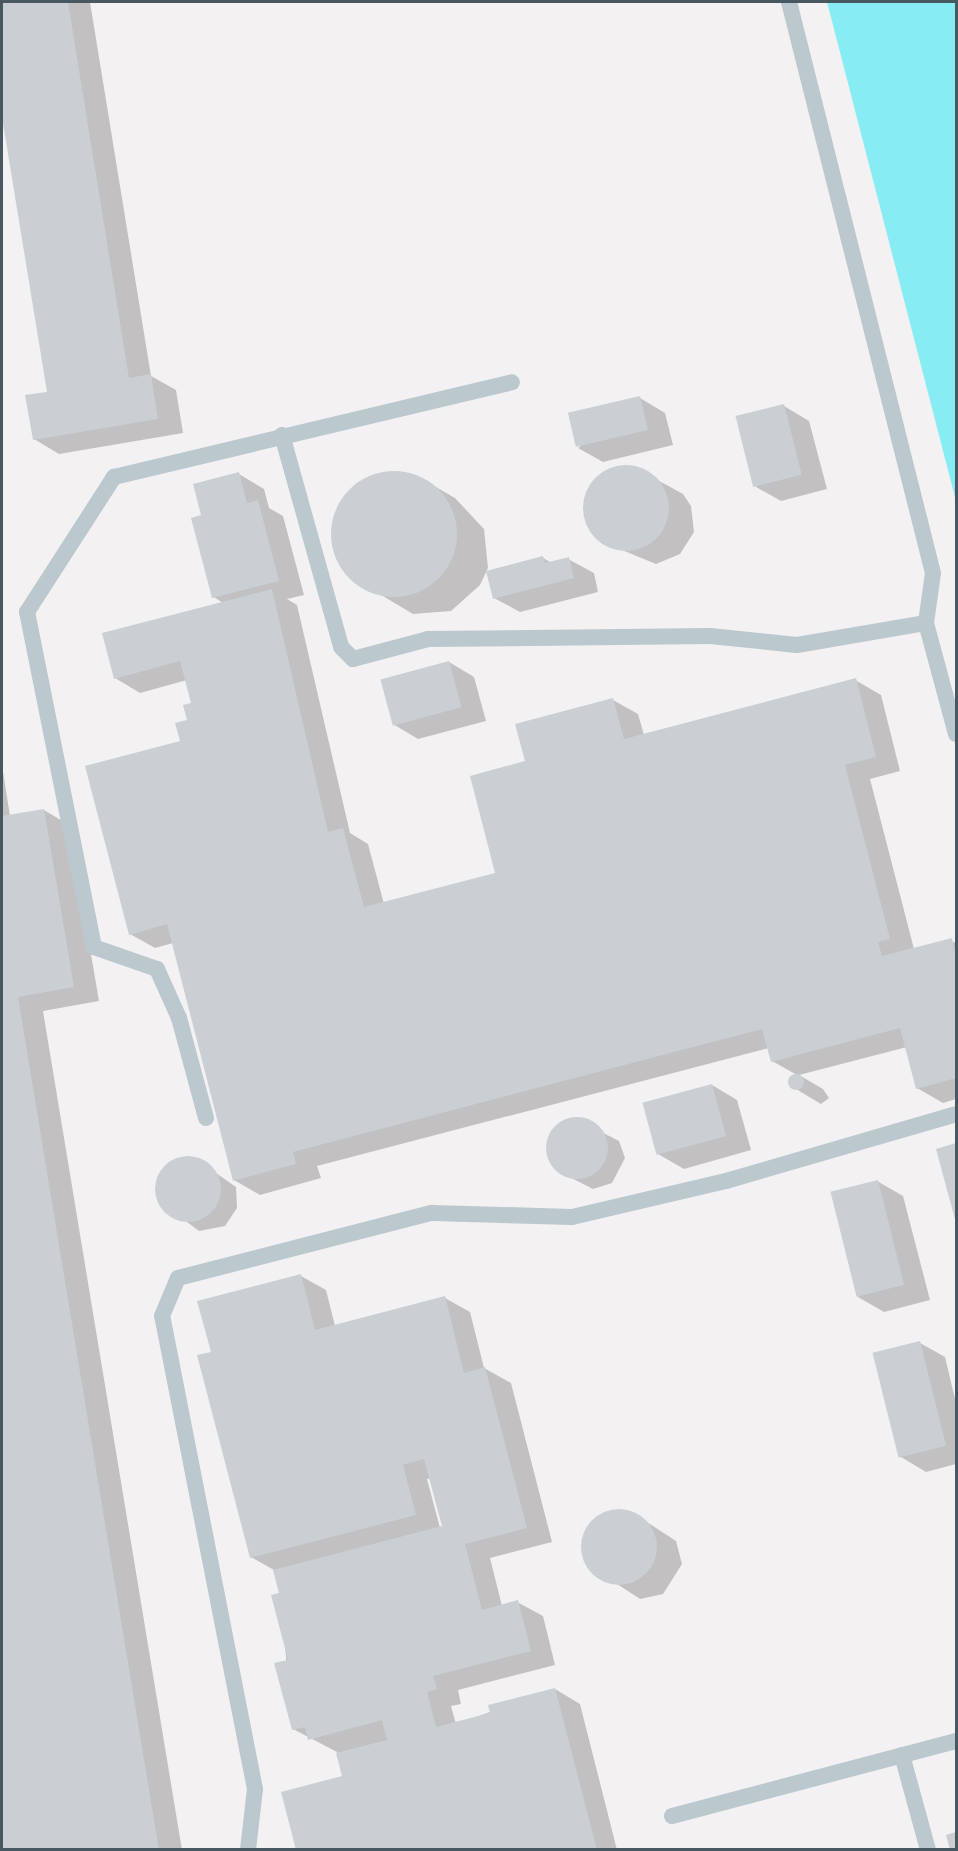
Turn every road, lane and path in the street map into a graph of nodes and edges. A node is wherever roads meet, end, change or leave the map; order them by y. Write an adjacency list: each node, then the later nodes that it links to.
1 (789, 2): 4 (lane)
2 (512, 382): 3 (lane)
3 (282, 435): 4 (lane); 7 (lane)
4 (926, 623): 5 (lane)
5 (957, 734)
6 (957, 1114): 11 (lane)
7 (206, 1118)
8 (957, 1741): 9 (lane)
9 (902, 1755): 10 (lane); 12 (lane)
10 (672, 1816)
11 (248, 1850)
12 (928, 1850)

